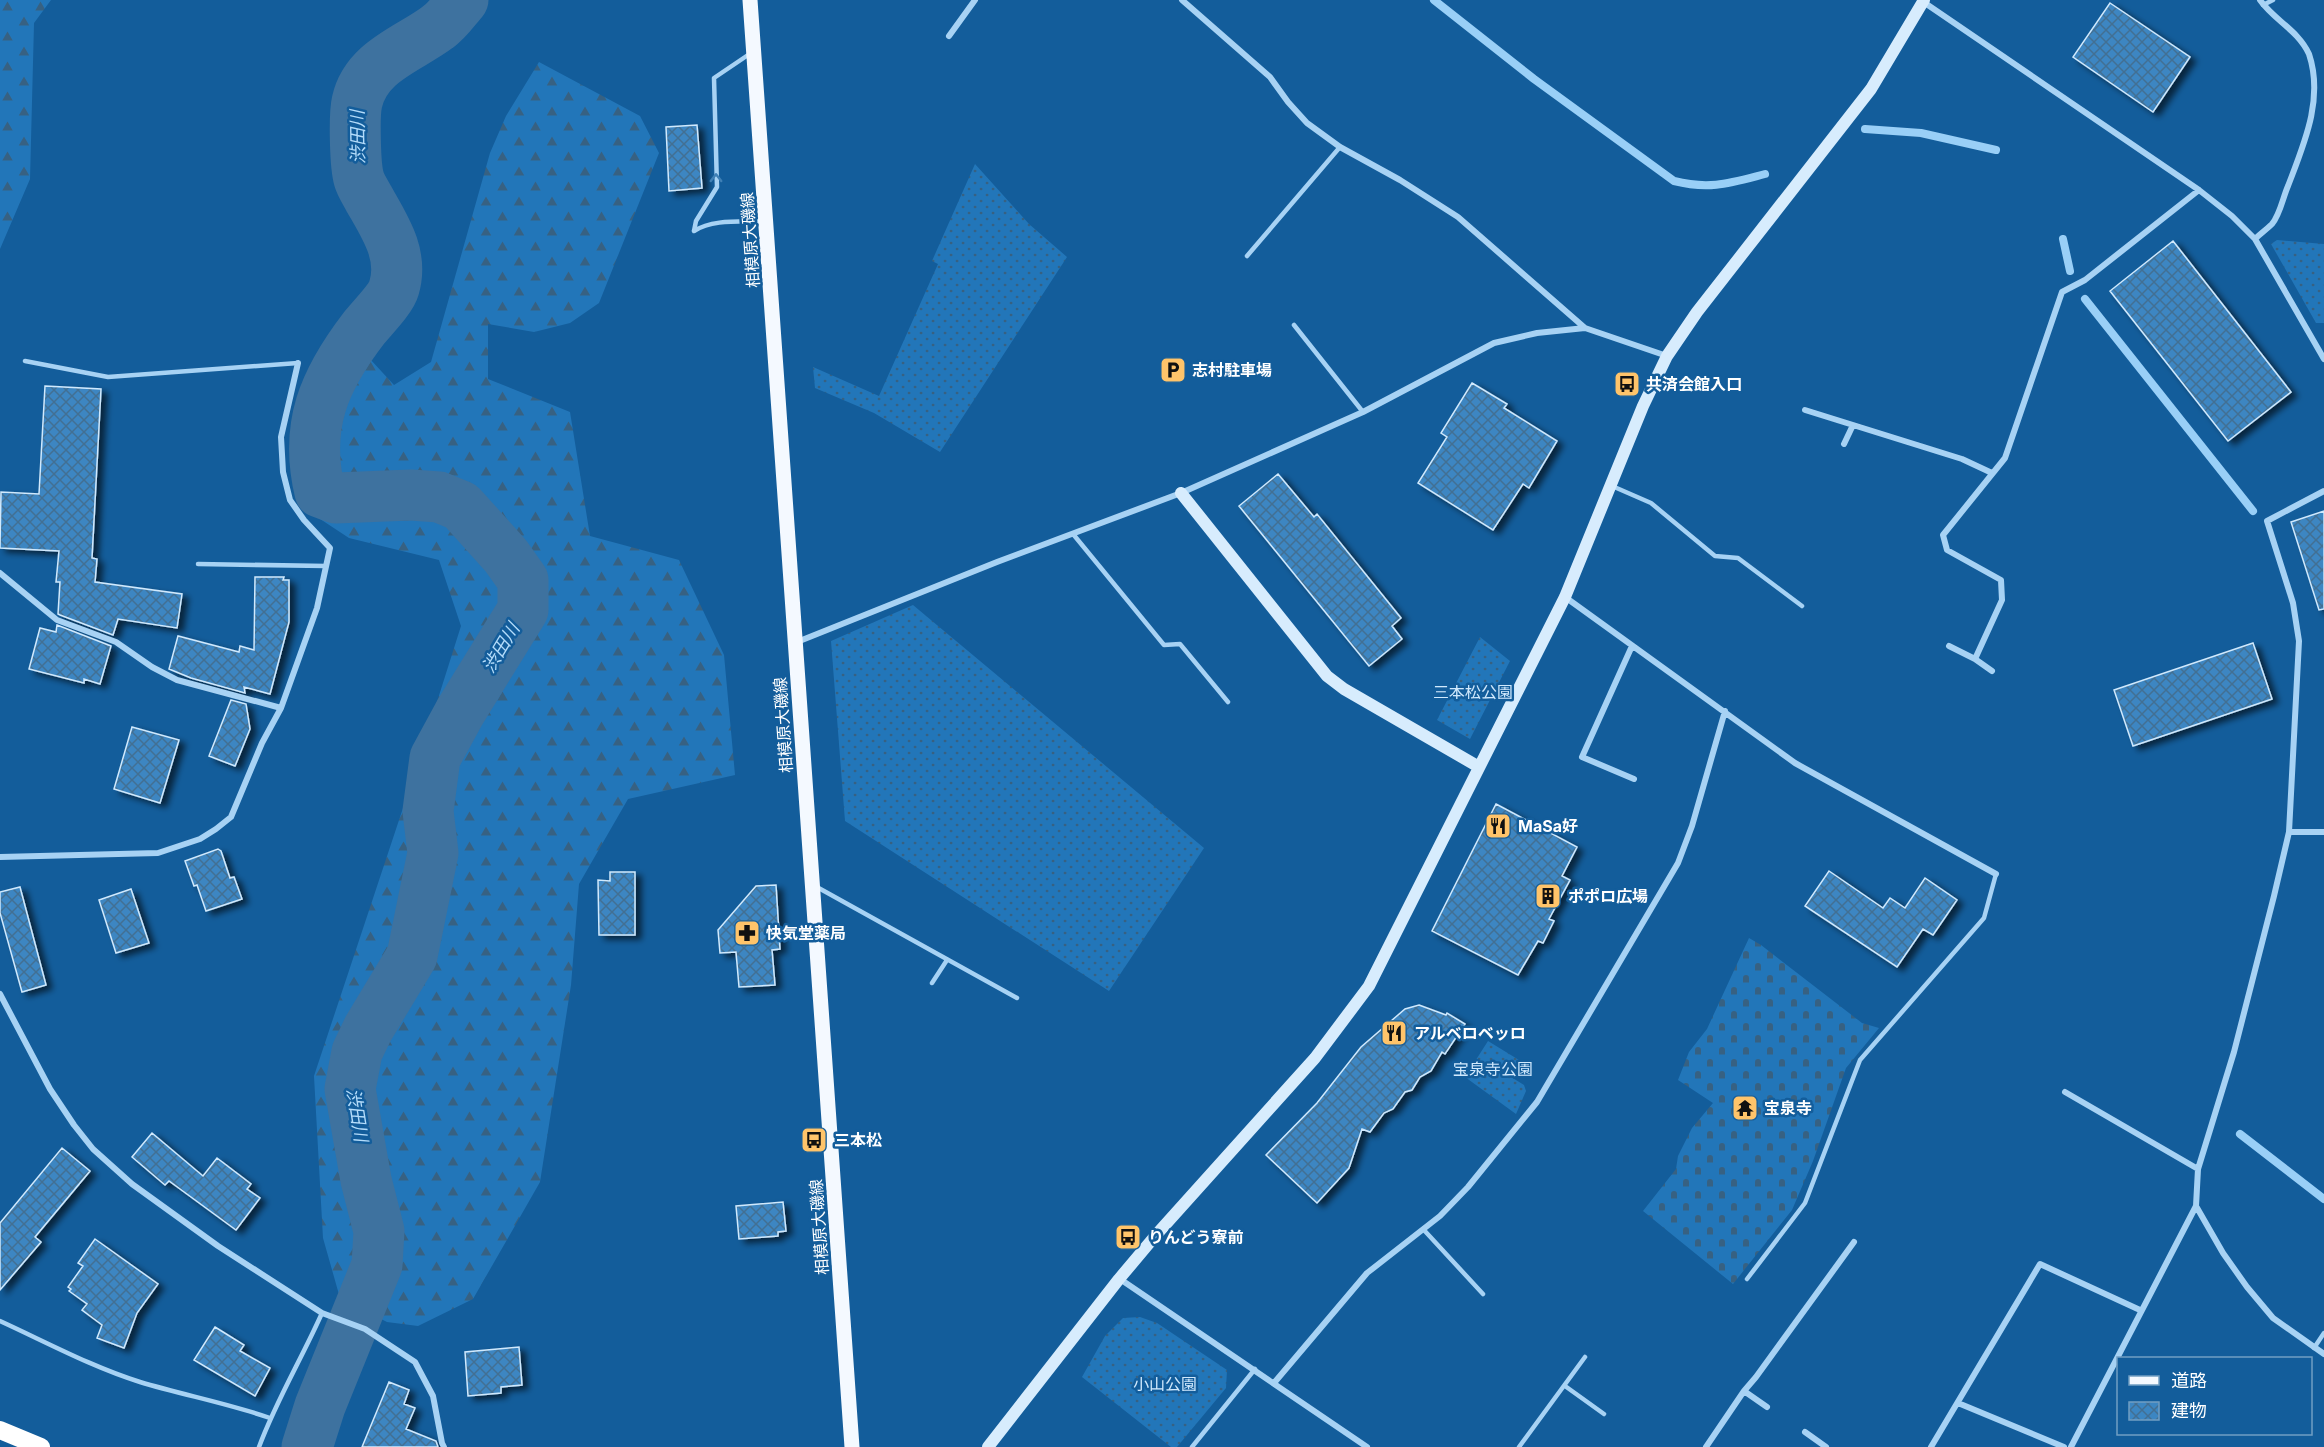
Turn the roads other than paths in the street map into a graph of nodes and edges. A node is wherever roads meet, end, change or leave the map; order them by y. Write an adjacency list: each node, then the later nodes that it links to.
1 (750, 0): 8 (main road, 相模原大磯線)
2 (975, 0): 7 (street)
3 (1182, 0): 9 (street)
4 (2273, 0): 6 (lane)
5 (1923, 1): 10 (street); 17 (street)
6 (2262, 2): 12 (street)
7 (949, 36)
8 (753, 51): 11 (main road, 相模原大磯線); 11 (lane, one-way to 8)
9 (1340, 147): 13 (lane); 15 (street)
10 (2199, 190): 12 (street); 24 (street)
11 (767, 221): 34 (main road, 相模原大磯線)
12 (2255, 239): 16 (street)
13 (1247, 256)
14 (1294, 325): 21 (lane)
15 (1585, 328): 17 (street); 21 (street)
16 (2323, 354)
17 (1667, 356): 25 (street)
18 (25, 361): 19 (lane)
19 (298, 363): 30 (street)
20 (1805, 410): 22 (street)
21 (1363, 412): 27 (street)
22 (1853, 425): 23 (street); 24 (street)
23 (1844, 444)
24 (1992, 473): 37 (street)
25 (1610, 484): 32 (street); 33 (lane)
26 (2324, 491): 44 (street)
27 (1181, 493): 28 (street); 42 (street)
28 (1074, 534): 34 (street); 39 (lane)
29 (198, 564): 30 (lane)
30 (326, 566): 40 (street)
31 (0, 573): 40 (street)
32 (1564, 597): 35 (street); 42 (street)
33 (1802, 606)
34 (795, 642): 48 (main road, 相模原大磯線)
35 (1632, 646): 41 (street); 43 (street)
36 (1949, 646): 37 (street)
37 (1974, 659): 38 (street)
38 (1992, 671)
39 (1228, 702)
40 (281, 708): 46 (street)
41 (1725, 711): 47 (street); 56 (street)
42 (1479, 768): 58 (street)
43 (1634, 779)
44 (2289, 832): 45 (street); 54 (street)
45 (2324, 832)
46 (0, 857)
47 (1996, 874): 59 (lane)
48 (813, 884): 49 (lane); 81 (main road, 相模原大磯線)
49 (947, 960): 50 (lane); 52 (lane)
50 (932, 983)
51 (0, 994): 62 (street)
52 (1017, 998)
53 (2066, 1092): 54 (street)
54 (2198, 1169): 55 (street)
55 (2196, 1206): 61 (street); 65 (street)
56 (1423, 1229): 60 (lane); 69 (street)
57 (1854, 1242): 71 (street)
58 (1119, 1279): 68 (street); 82 (street)
59 (1747, 1279)
60 (1483, 1294)
61 (2140, 1310): 72 (street); 90 (street)
62 (322, 1313): 75 (lane); 80 (street)
63 (0, 1321): 75 (lane)
64 (2324, 1333): 65 (lane)
65 (2314, 1348): 66 (street)
66 (2324, 1354)
67 (1585, 1357): 70 (lane)
68 (1255, 1369): 69 (street); 83 (lane)
69 (1275, 1383): 84 (street)
70 (1565, 1386): 74 (lane); 85 (lane)
71 (1744, 1391): 73 (street); 86 (street)
72 (1958, 1403): 88 (street); 89 (street)
73 (1767, 1407)
74 (1604, 1414)
75 (270, 1418): 79 (lane)
76 (0, 1430): 78 (highway)
77 (1805, 1432): 87 (street)
78 (41, 1447)
79 (259, 1447)
80 (444, 1447)
81 (852, 1447)
82 (988, 1447)
83 (1192, 1447)
84 (1367, 1447)
85 (1519, 1447)
86 (1706, 1447)
87 (1826, 1447)
88 (1931, 1447)
89 (2064, 1447)
90 (2071, 1447)

